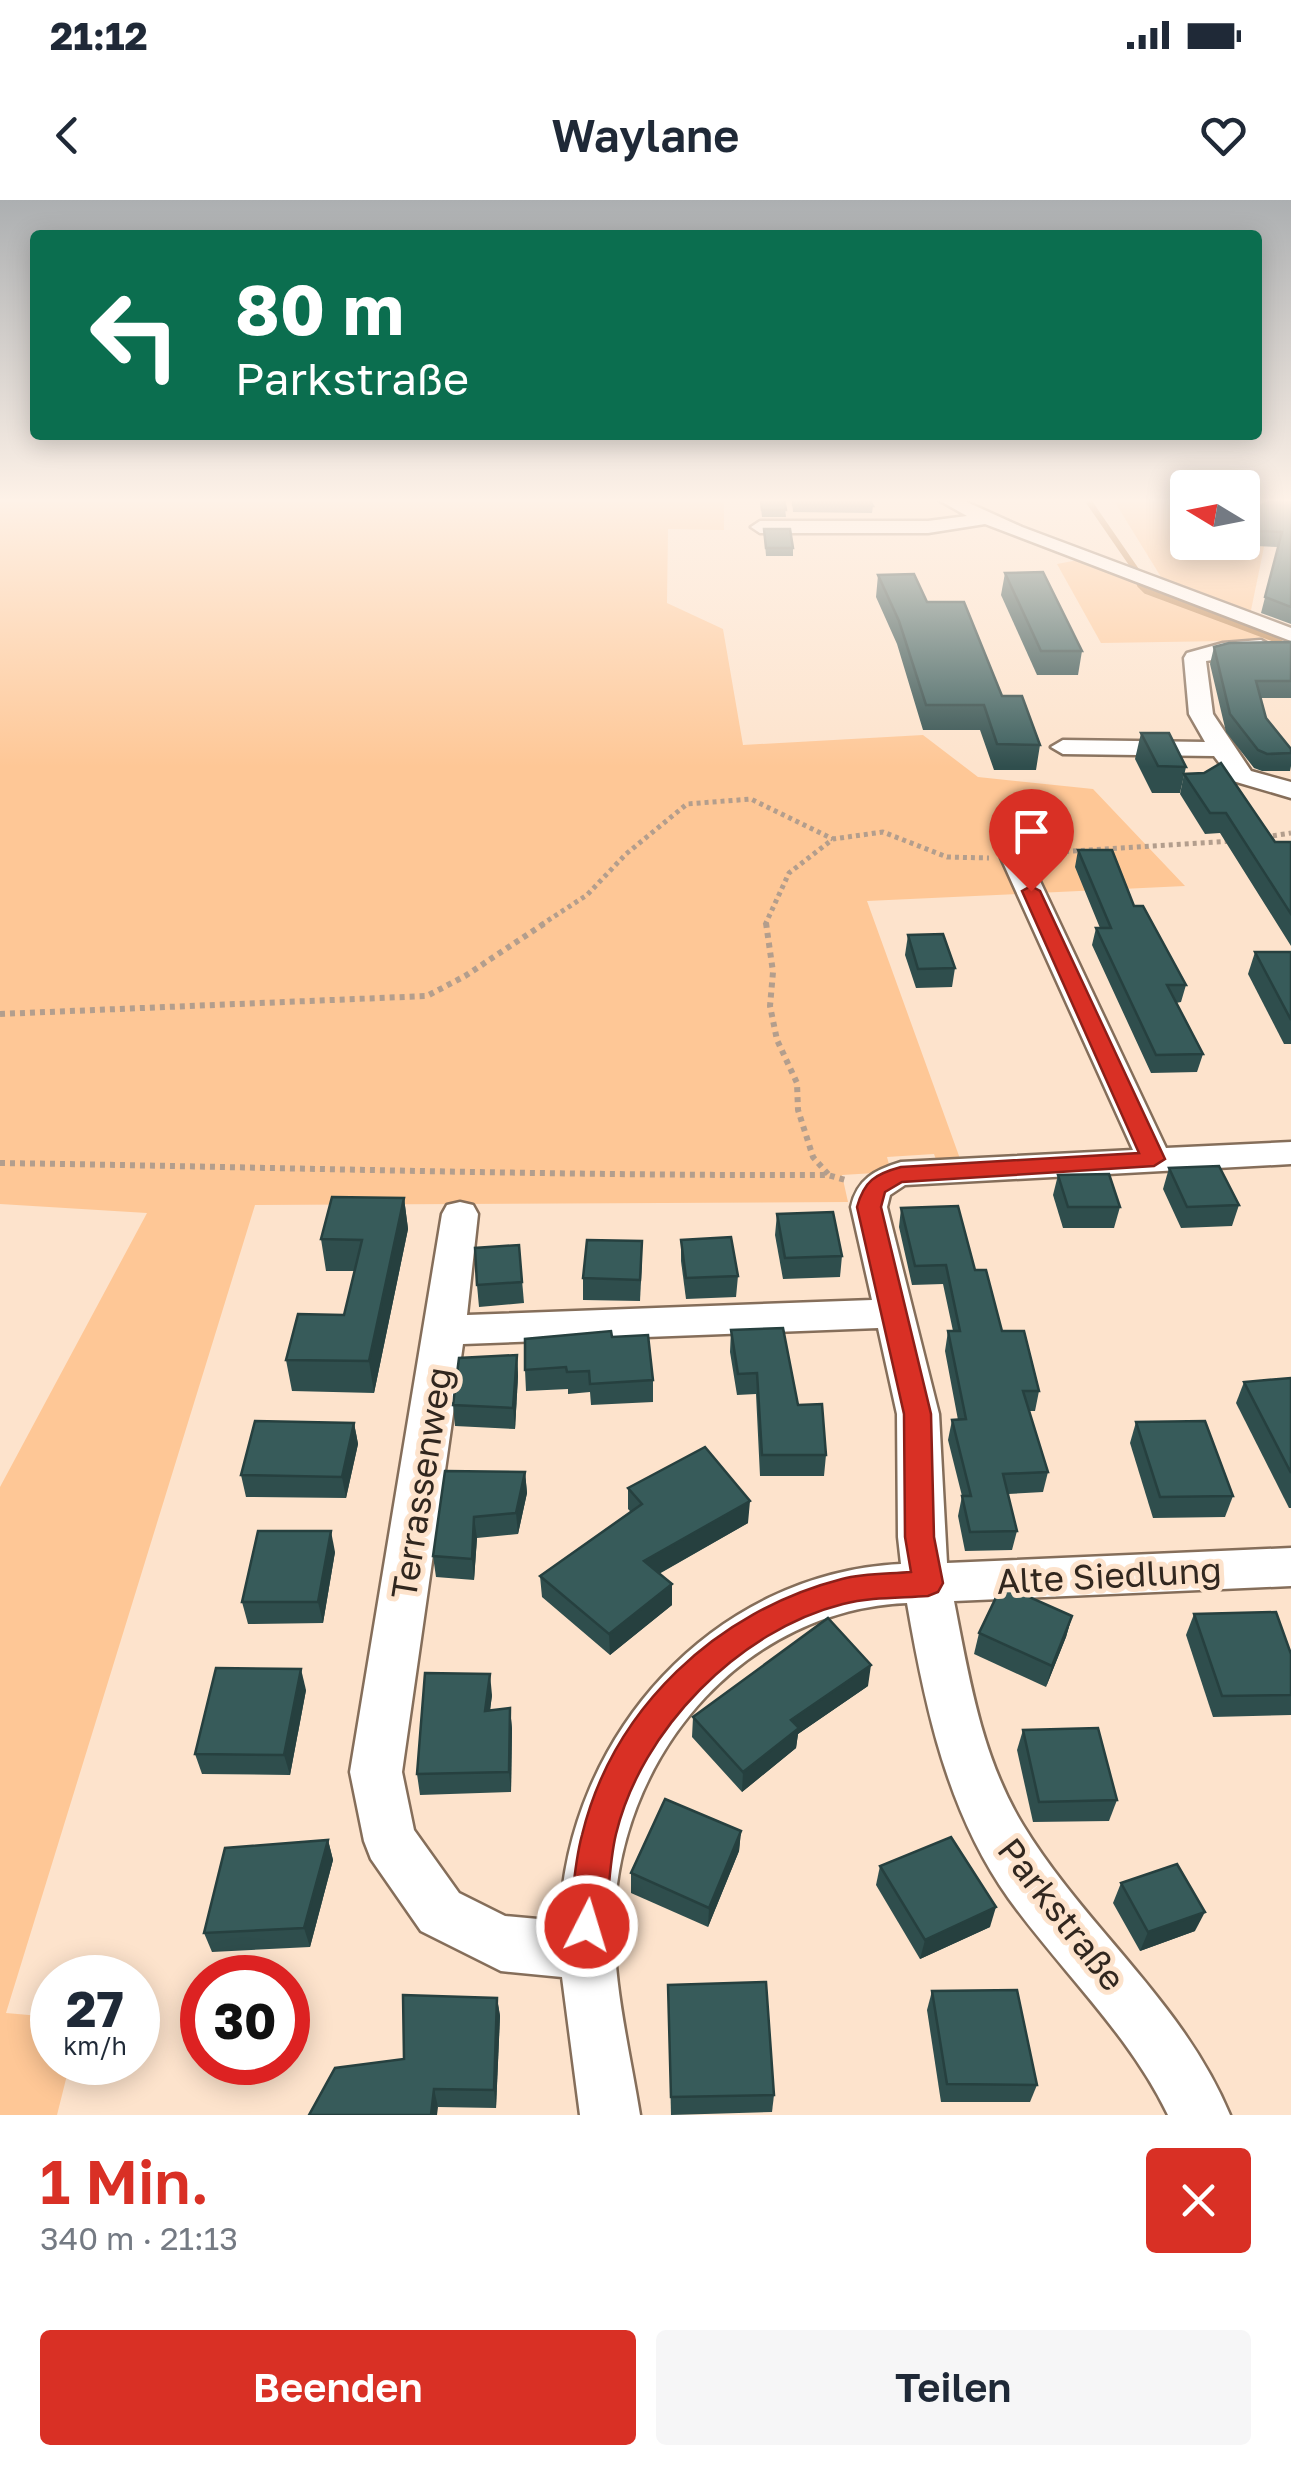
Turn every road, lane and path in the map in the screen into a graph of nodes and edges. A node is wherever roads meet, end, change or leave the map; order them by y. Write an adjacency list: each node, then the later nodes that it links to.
1 (1155, 588): 2 (street)
2 (1284, 643): 4 (street)
3 (1063, 747): 4 (street)
4 (1221, 749): 5 (street)
5 (1291, 790)
6 (1291, 833): 7 (path)
7 (1257, 838)
8 (833, 839): 10 (path); 11 (path); 15 (path)
9 (1243, 840): 10 (path)
10 (1016, 858): 13 (street)
11 (0, 1014)
12 (1291, 1152): 13 (street)
13 (1154, 1159): 16 (street)
14 (0, 1162): 15 (path)
15 (828, 1175): 16 (path)
16 (874, 1188): 18 (street, Parkstraße)
17 (460, 1214): 19 (street)
18 (895, 1313): 19 (street, Terrassenweg); 21 (street, Parkstraße)
19 (445, 1330): 22 (street, Terrassenweg)
20 (1291, 1566): 21 (street, Alte Siedlung)
21 (928, 1583): 22 (street); 24 (street, Parkstraße)
22 (587, 1952): 23 (street)
23 (610, 2115)
24 (1200, 2115)

